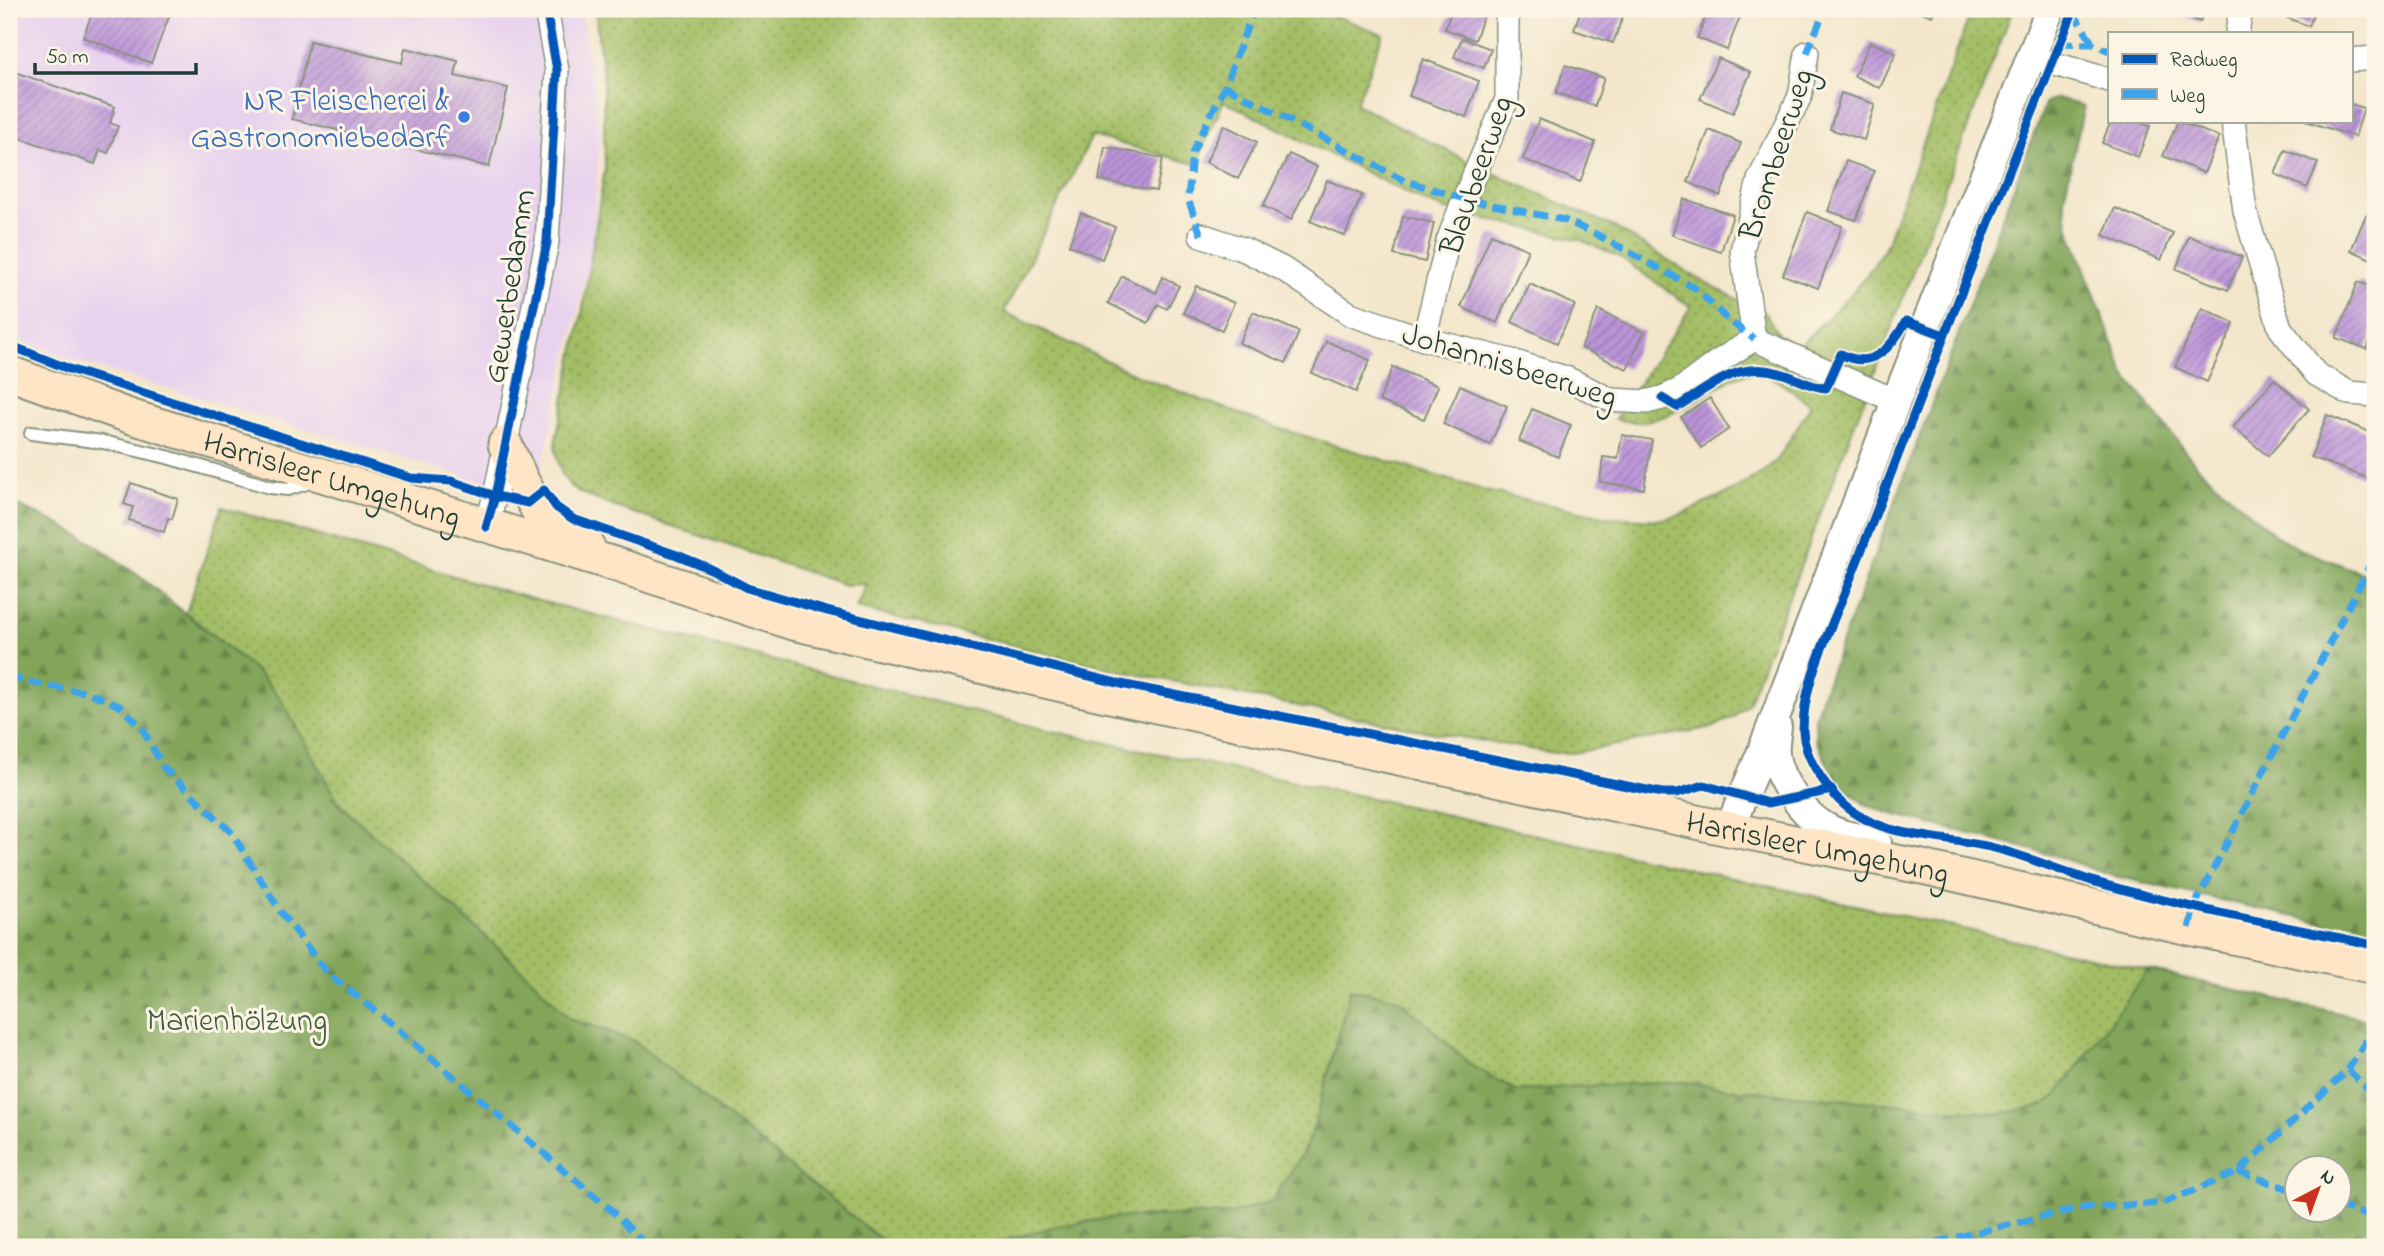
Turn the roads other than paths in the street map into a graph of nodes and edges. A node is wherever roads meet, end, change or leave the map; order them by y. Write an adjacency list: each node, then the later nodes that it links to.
1 (546, 9): 19 (street, Gewerbedamm)
2 (1507, 9): 13 (street, Blaubeerweg)
3 (2050, 9): 7 (street)
4 (2241, 9): 5 (street)
5 (2237, 32)
6 (1807, 53): 14 (street, Brombeerweg)
7 (2031, 57): 10 (street); 17 (street)
8 (2375, 58): 9 (street)
9 (2352, 60)
10 (2108, 80)
11 (2233, 122): 16 (street)
12 (1201, 235): 13 (street, Johannisbeerweg)
13 (1424, 339): 14 (street, Johannisbeerweg)
14 (1754, 339): 17 (street)
15 (9, 373): 20 (main road, Harrisleer Umgehung)
16 (2375, 395)
17 (1896, 401): 23 (street)
18 (31, 433): 20 (lane)
19 (505, 444): 21 (street, Gewerbedamm); 22 (main road)
20 (326, 477): 21 (main road, Harrisleer Umgehung)
21 (486, 527): 22 (main road, Harrisleer Umgehung)
22 (614, 564): 24 (main road, Harrisleer Umgehung)
23 (1779, 706): 24 (street); 25 (street)
24 (1728, 829): 25 (main road, Harrisleer Umgehung)
25 (2019, 889): 26 (main road, Harrisleer Umgehung)
26 (2375, 967)

